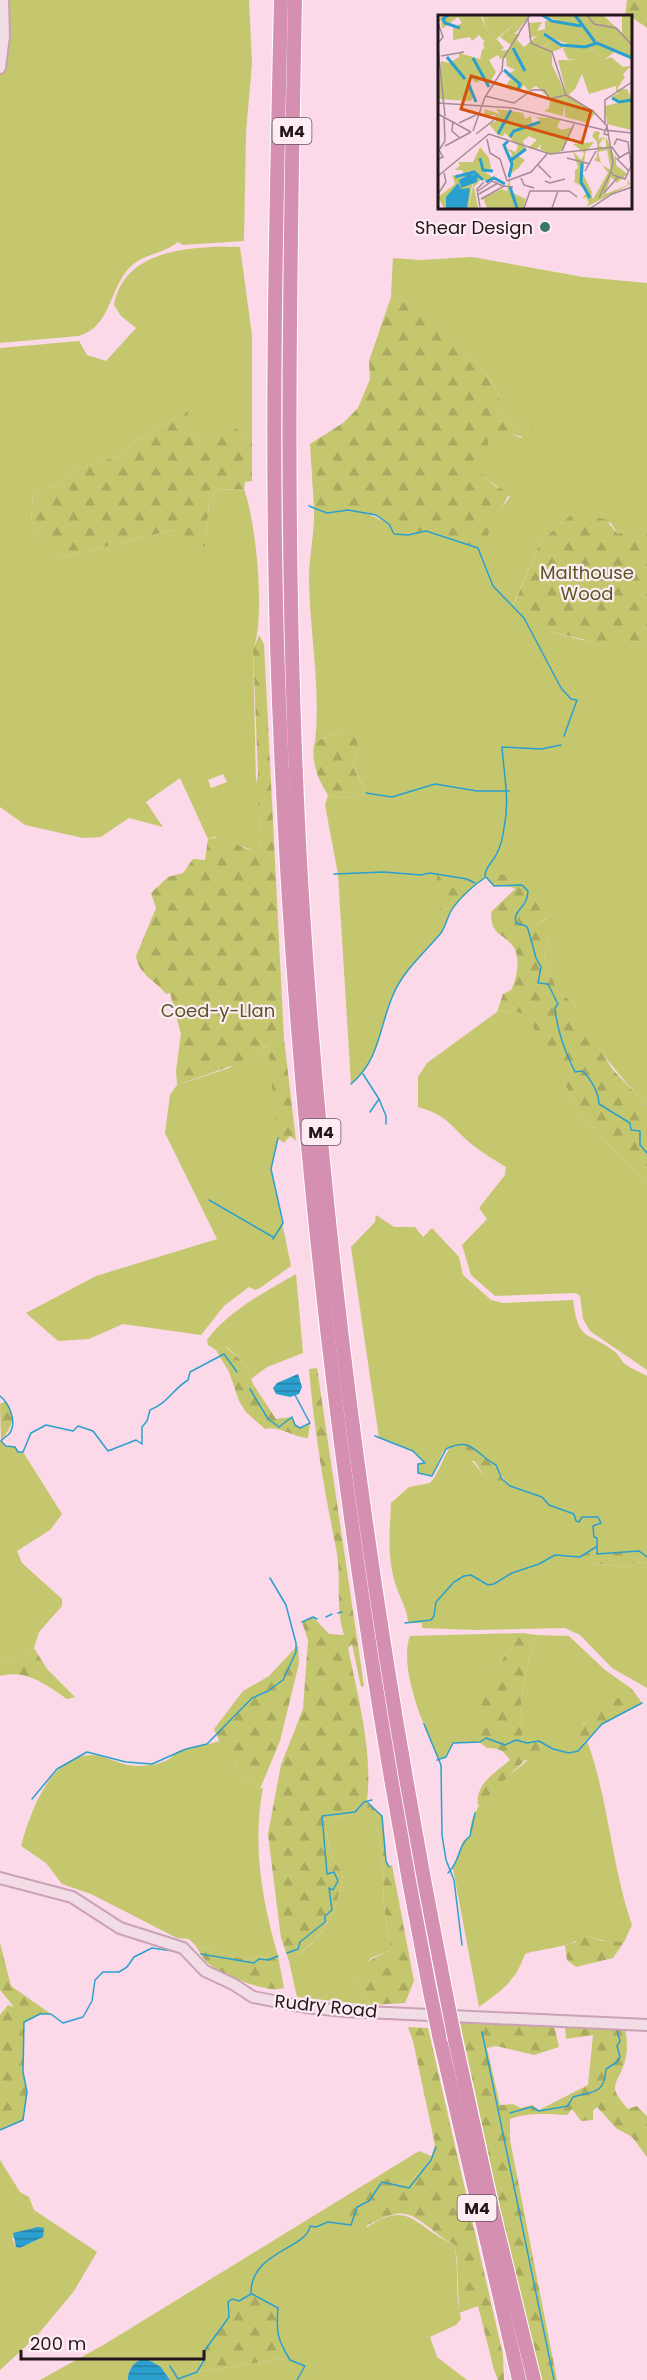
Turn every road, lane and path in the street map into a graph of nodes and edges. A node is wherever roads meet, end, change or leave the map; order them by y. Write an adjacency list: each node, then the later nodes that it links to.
1 (3, 0): 6 (street)
2 (272, 0): 7 (highway)
3 (280, 0): 7 (highway, M4)
4 (295, 0): 8 (highway, M4)
5 (303, 0): 8 (highway)
6 (0, 68)
7 (275, 262): 11 (highway, M4, bridge)
8 (290, 263): 12 (highway, M4, bridge)
9 (0, 1878): 10 (street, Rudry Road)
10 (647, 2025)
11 (519, 2380)
12 (534, 2380)

